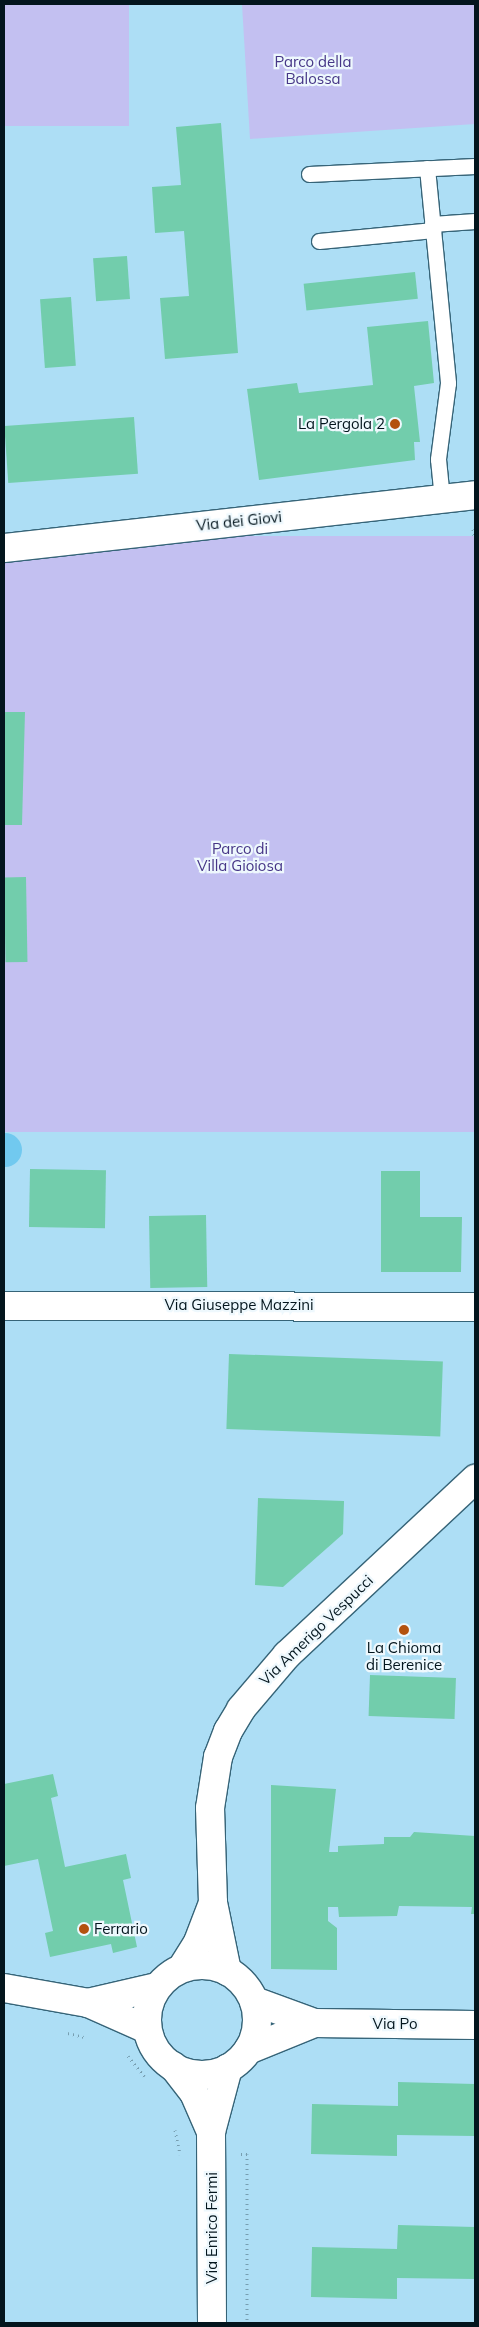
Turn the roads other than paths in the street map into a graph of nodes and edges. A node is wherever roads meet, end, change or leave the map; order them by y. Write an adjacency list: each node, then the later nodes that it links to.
1 (475, 166): 2 (lane)
2 (427, 168): 3 (lane); 5 (lane)
3 (309, 174)
4 (475, 221): 5 (lane)
5 (433, 227): 6 (lane); 8 (lane)
6 (319, 242)
7 (475, 495): 8 (street, Via dei Giovi)
8 (442, 498): 9 (street, Via dei Giovi)
9 (4, 548)
10 (4, 1306): 11 (street, Via Giuseppe Mazzini)
11 (475, 1307)
12 (475, 1479): 13 (street, Via Amerigo Vespucci)
13 (213, 1903): 14 (street, Via Amerigo Vespucci); 15 (street, Via Amerigo Vespucci)
14 (182, 1968): 15 (street); 17 (street)
15 (227, 1971): 18 (street)
16 (4, 1988): 19 (street)
17 (158, 1988): 19 (street); 22 (street)
18 (254, 2001): 20 (street, Via Po); 23 (street)
19 (88, 2002): 22 (street)
20 (314, 2023): 21 (street, Via Po); 23 (street, Via Po)
21 (475, 2025)
22 (147, 2029): 24 (street)
23 (248, 2050): 25 (street)
24 (173, 2066): 25 (street); 26 (street, Via Enrico Fermi)
25 (228, 2068): 26 (street, Via Enrico Fermi)
26 (211, 2143): 27 (street, Via Enrico Fermi)
27 (212, 2323)

